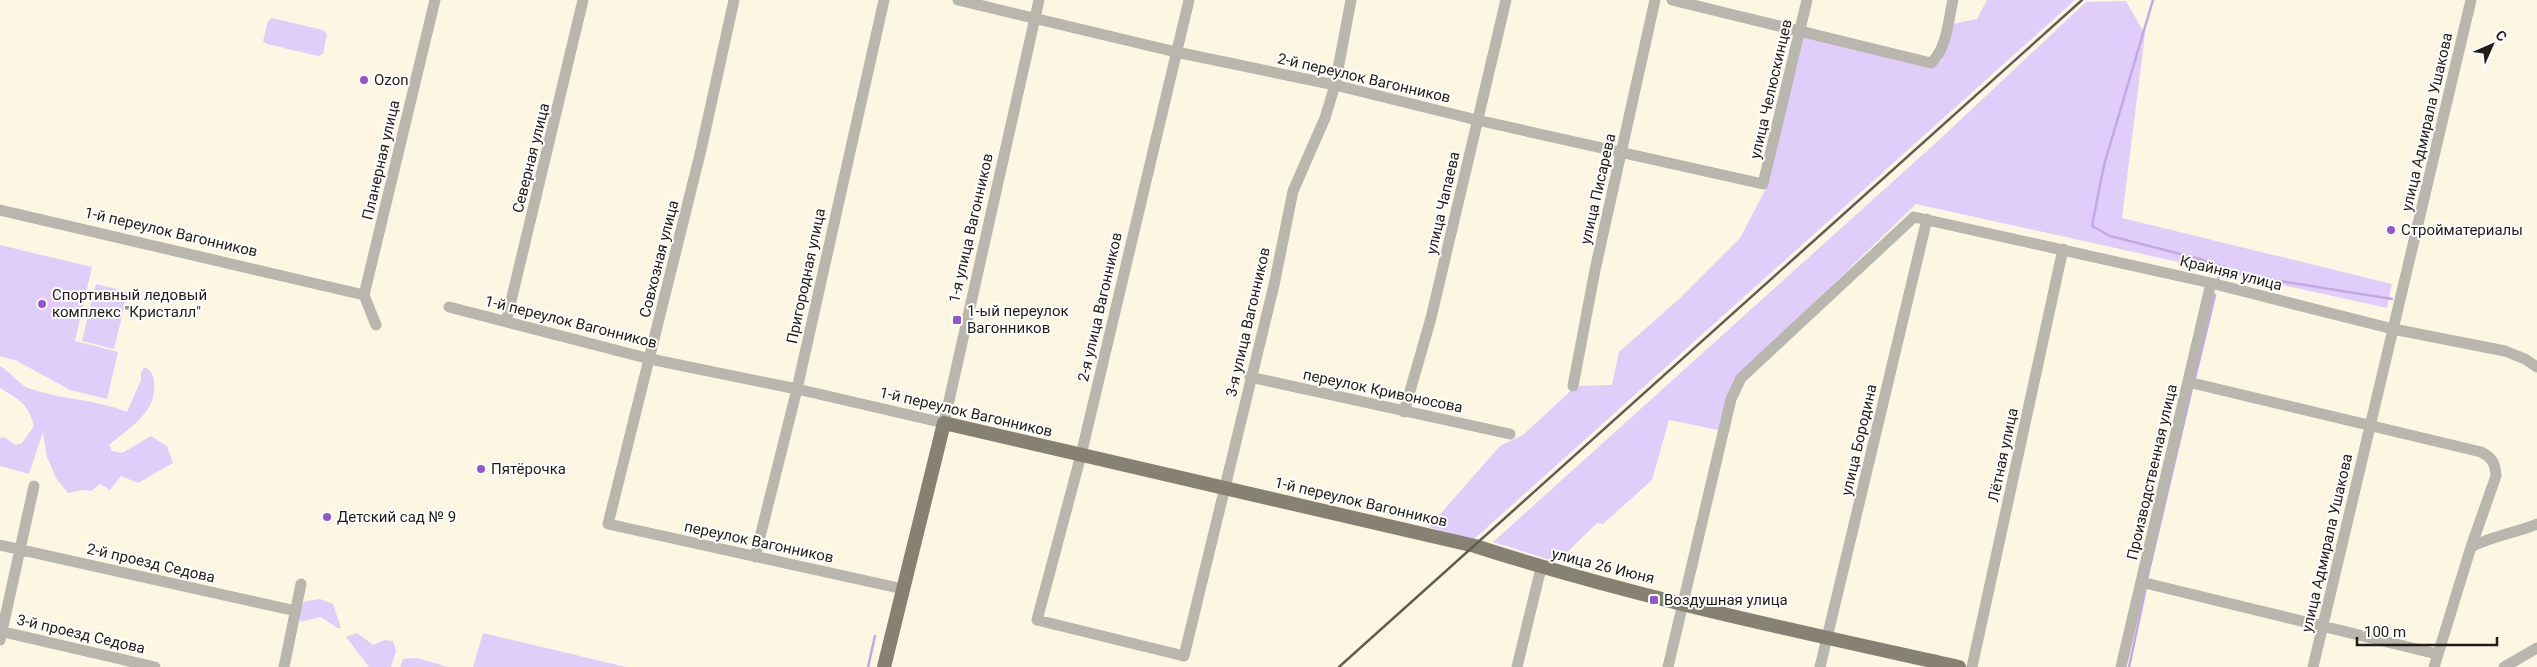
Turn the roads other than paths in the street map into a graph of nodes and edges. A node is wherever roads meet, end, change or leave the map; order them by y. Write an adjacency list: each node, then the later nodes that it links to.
1 (435, 0): 26 (street, Планерная улица)
2 (583, 0): 28 (street, Северная улица)
3 (734, 0): 31 (street, Совхозная улица)
4 (884, 0): 36 (street, Пригородная улица)
5 (958, 0): 15 (street, 2-й переулок Вагонников)
6 (1039, 0): 15 (street, 1-я улица Вагонников)
7 (1188, 0): 17 (street, 2-я улица Вагонников)
8 (1352, 0): 18 (street, 3-я улица Вагонников)
9 (1506, 0): 19 (street, улица Чапаева)
10 (1655, 0): 20 (street, улица Писарева)
11 (1672, 0): 16 (street)
12 (1807, 0): 16 (street, улица Челюскинцев)
13 (1953, 0): 16 (street)
14 (2471, 0): 30 (street, улица Адмирала Ушакова)
15 (1034, 18): 17 (street, 2-й переулок Вагонников); 38 (street, 1-я улица Вагонников)
16 (1800, 31): 21 (street, улица Челюскинцев)
17 (1176, 52): 18 (street, 2-й переулок Вагонников); 41 (street, 2-я улица Вагонников)
18 (1335, 85): 19 (street, 2-й переулок Вагонников); 33 (street, 3-я улица Вагонников)
19 (1477, 120): 20 (street, 2-й переулок Вагонников); 37 (street, улица Чапаева)
20 (1622, 152): 21 (street, 2-й переулок Вагонников); 35 (street, улица Писарева)
21 (1763, 184)
22 (0, 210): 26 (street, 1-й переулок Вагонников)
23 (1927, 219): 24 (street, Крайняя улица); 55 (street, Крайняя улица); 59 (street, улица Бородина)
24 (2063, 249): 25 (street, Крайняя улица); 70 (street, Лётная улица)
25 (2211, 283): 30 (street, Крайняя улица); 34 (street, Производственная улица)
26 (364, 295): 29 (street)
27 (449, 307): 28 (street, 1-й переулок Вагонников)
28 (506, 322): 31 (street, 1-й переулок Вагонников)
29 (376, 325)
30 (2393, 329): 32 (street, Крайняя улица); 39 (street, улица Адмирала Ушакова)
31 (650, 359): 36 (street, 1-й переулок Вагонников); 44 (street, Совхозная улица)
32 (2537, 367)
33 (1250, 377): 37 (street, переулок Кривоносова); 43 (street, 3-я улица Вагонников)
34 (2188, 382): 39 (street); 52 (street, Производственная улица)
35 (1573, 386)
36 (797, 389): 38 (street, 1-й переулок Вагонников); 50 (street, Пригородная улица)
37 (1404, 412): 40 (street, переулок Кривоносова)
38 (944, 424): 41 (main road, 1-й переулок Вагонников); 54 (main road, 1-я улица Вагонников)
39 (2370, 426): 48 (street); 57 (street, улица Адмирала Ушакова)
40 (1510, 434)
41 (1081, 455): 43 (main road, 1-й переулок Вагонников); 62 (street, 2-я улица Вагонников)
42 (34, 486): 49 (street)
43 (1224, 487): 47 (main road, 1-й переулок Вагонников); 62 (street, 3-я улица Вагонников)
44 (608, 524): 50 (street, переулок Вагонников)
45 (2537, 524): 48 (street)
46 (0, 544): 49 (street, 2-й проезд Седова)
47 (1475, 546): 51 (main road, улица 26 Июня)
48 (2471, 547): 61 (street)
49 (20, 549): 56 (street, 2-й проезд Седова); 58 (street)
50 (755, 558): 54 (street, переулок Вагонников)
51 (1541, 568): 55 (main road, улица 26 Июня); 66 (street)
52 (2141, 582): 57 (street); 71 (street, Производственная улица)
53 (301, 584): 56 (street)
54 (903, 589): 65 (main road, 1-я улица Вагонников)
55 (1683, 603): 59 (main road, улица 26 Июня); 67 (street)
56 (296, 611): 64 (street)
57 (2323, 626): 61 (street); 72 (street, улица Адмирала Ушакова)
58 (1, 634): 63 (street, 3-й проезд Седова)
59 (1827, 638): 68 (street, улица Бородина); 69 (main road, улица 26 Июня)
60 (2537, 648): 74 (street)
61 (2437, 654): 73 (street)
62 (1184, 656)
63 (154, 667)
64 (284, 667)
65 (884, 667)
66 (1517, 667)
67 (1668, 667)
68 (1820, 667)
69 (1958, 667)
70 (1972, 667)
71 (2121, 667)
72 (2313, 667)
73 (2434, 667)
74 (2504, 667)

